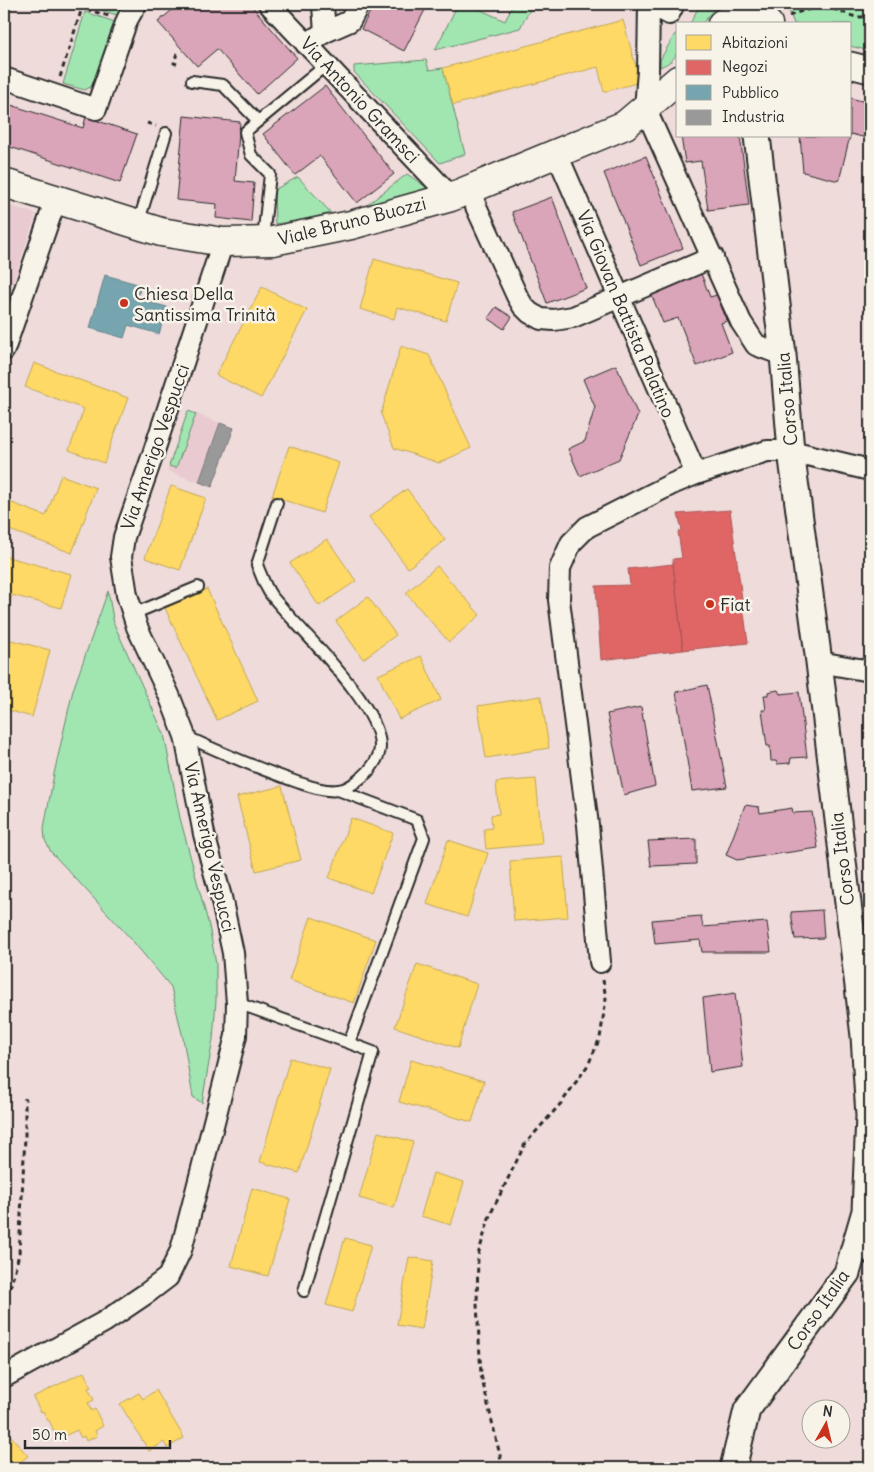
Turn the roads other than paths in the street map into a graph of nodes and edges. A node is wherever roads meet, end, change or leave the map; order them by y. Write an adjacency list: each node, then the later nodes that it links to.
1 (136, 4): 14 (street)
2 (269, 4): 10 (street, Via Antonio Gramsci)
3 (324, 4): 9 (street)
4 (359, 4): 9 (street)
5 (649, 4): 6 (street); 17 (street)
6 (674, 4)
7 (766, 15): 8 (main road)
8 (727, 16)
9 (325, 32): 10 (street)
10 (306, 44): 11 (street, Via Antonio Gramsci)
11 (326, 65): 18 (lane); 23 (street, Via Antonio Gramsci)
12 (852, 66): 13 (street)
13 (870, 70)
14 (4, 78)
15 (192, 81): 18 (lane)
16 (676, 82): 17 (main road, Viale Bruno Buozzi)
17 (645, 108): 21 (main road, Viale Bruno Buozzi); 28 (street)
18 (258, 121): 27 (lane)
19 (166, 133): 25 (lane)
20 (757, 138): 31 (street, Corso Italia)
21 (558, 154): 23 (main road, Viale Bruno Buozzi); 29 (street, Via Giovan Battista Palatino)
22 (4, 183): 24 (main road, Viale Bruno Buozzi)
23 (460, 193): 27 (main road, Viale Bruno Buozzi); 29 (street, Via Antonio Gramsci)
24 (56, 199): 25 (main road, Viale Bruno Buozzi); 30 (street)
25 (138, 225): 26 (main road, Viale Bruno Buozzi)
26 (223, 242): 27 (main road, Viale Bruno Buozzi); 37 (street, Via Amerigo Vespucci)
27 (263, 242)
28 (713, 257): 29 (street, Via Antonio Gramsci); 31 (street)
29 (619, 298): 34 (street, Via Giovan Battista Palatino)
30 (4, 350)
31 (783, 355): 32 (street, Corso Italia)
32 (791, 451): 33 (street); 34 (street); 38 (street, Corso Italia)
33 (870, 470)
34 (696, 474): 42 (street)
35 (276, 503): 41 (lane)
36 (198, 587): 37 (lane)
37 (133, 614): 40 (street, Via Amerigo Vespucci)
38 (819, 662): 39 (street); 45 (street, Corso Italia)
39 (870, 671)
40 (185, 736): 41 (lane); 43 (street, Via Amerigo Vespucci)
41 (338, 790): 44 (lane)
42 (600, 962)
43 (237, 1003): 44 (lane); 48 (street, Via Amerigo Vespucci)
44 (349, 1043): 47 (lane)
45 (857, 1239): 46 (lane); 49 (street, Corso Italia)
46 (870, 1259)
47 (304, 1291)
48 (4, 1377)
49 (733, 1468)

